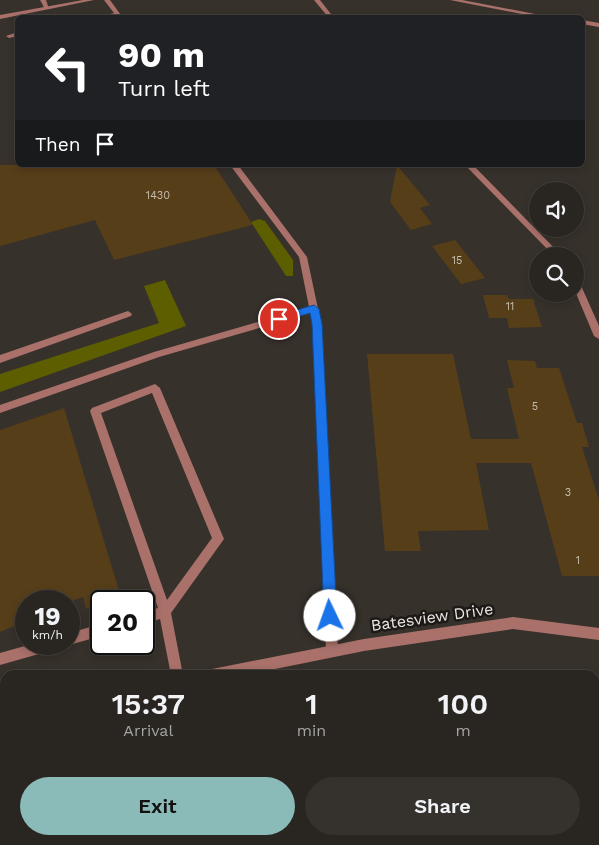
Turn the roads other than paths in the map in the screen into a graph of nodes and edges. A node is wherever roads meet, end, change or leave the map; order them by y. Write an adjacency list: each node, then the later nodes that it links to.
1 (43, 0): 6 (street)
2 (91, 0): 6 (street)
3 (107, 0): 7 (street)
4 (317, 0): 8 (street)
5 (453, 0): 9 (street)
6 (47, 8): 10 (street)
7 (118, 15)
8 (330, 15)
9 (537, 15)
10 (0, 17)
11 (585, 23): 12 (street)
12 (599, 25)
13 (15, 35): 14 (street)
14 (9, 36)
15 (236, 167): 19 (street)
16 (471, 167): 17 (street)
17 (549, 247)
18 (584, 302): 21 (street)
19 (314, 309): 23 (street); 27 (street)
20 (128, 314): 22 (street)
21 (599, 336)
22 (0, 359)
23 (0, 409)
24 (165, 612): 24 (street); 25 (street); 30 (street)
25 (155, 615)
26 (599, 634): 27 (street, Batesview Drive)
27 (332, 651): 31 (street, Batesview Drive)
28 (15, 655): 29 (street)
29 (0, 659)
30 (176, 670)
31 (242, 670)

